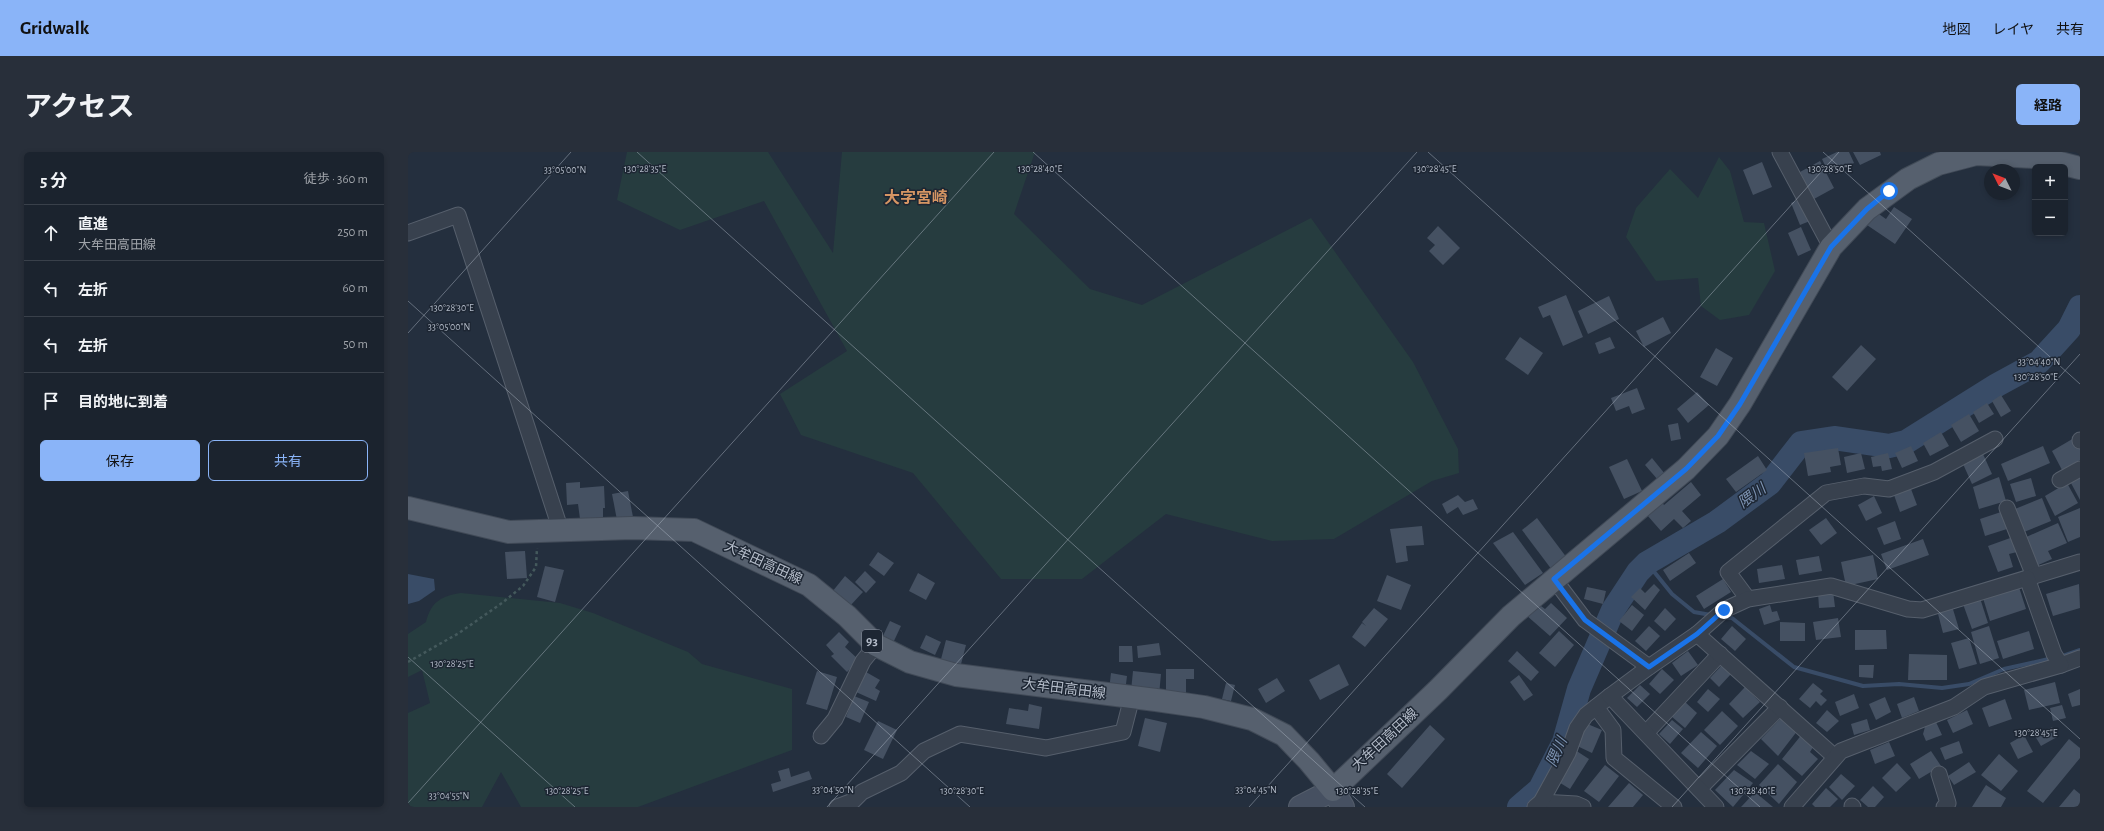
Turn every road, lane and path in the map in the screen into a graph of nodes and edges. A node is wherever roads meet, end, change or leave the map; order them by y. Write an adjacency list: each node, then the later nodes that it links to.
1 (1780, 152): 5 (street)
2 (1977, 153): 3 (main road, 大牟田高田線); 5 (main road, 大牟田高田線)
3 (2080, 168)
4 (408, 233): 11 (street)
5 (1831, 247): 15 (main road, 大牟田高田線)
6 (1995, 439): 16 (street)
7 (2080, 469): 8 (street)
8 (2060, 480)
9 (408, 508): 12 (main road, 大牟田高田線 / 93)
10 (2007, 508): 14 (street)
11 (561, 531): 12 (main road, 大牟田高田線 / 93); 18 (main road, 大牟田高田線 / 93)
12 (537, 532): 22 (path)
13 (2080, 562): 14 (street)
14 (2030, 577): 16 (street); 21 (street)
15 (1554, 579): 23 (street); 33 (main road, 大牟田高田線)
16 (1748, 599): 17 (street)
17 (1697, 634): 19 (street); 23 (street)
18 (876, 644): 25 (main road, 大牟田高田線 / 93); 29 (street)
19 (1720, 654): 27 (street); 28 (street)
20 (2080, 658): 21 (street)
21 (2058, 660): 30 (street)
22 (408, 662)
23 (1649, 667): 24 (street)
24 (1610, 696): 26 (street); 28 (street)
25 (1132, 697): 33 (main road, 大牟田高田線 / 93); 35 (street)
26 (1596, 707): 34 (street); 38 (street)
27 (1780, 707): 30 (street); 32 (street)
28 (1646, 733): 32 (street)
29 (821, 736)
30 (1835, 757): 40 (street)
31 (1939, 774): 41 (street)
32 (1699, 789): 39 (street)
33 (1338, 798): 36 (main road)
34 (1538, 805): 37 (street)
35 (837, 807)
36 (1300, 807)
37 (1583, 807)
38 (1674, 807)
39 (1716, 807)
40 (1792, 807)
41 (1944, 807)

